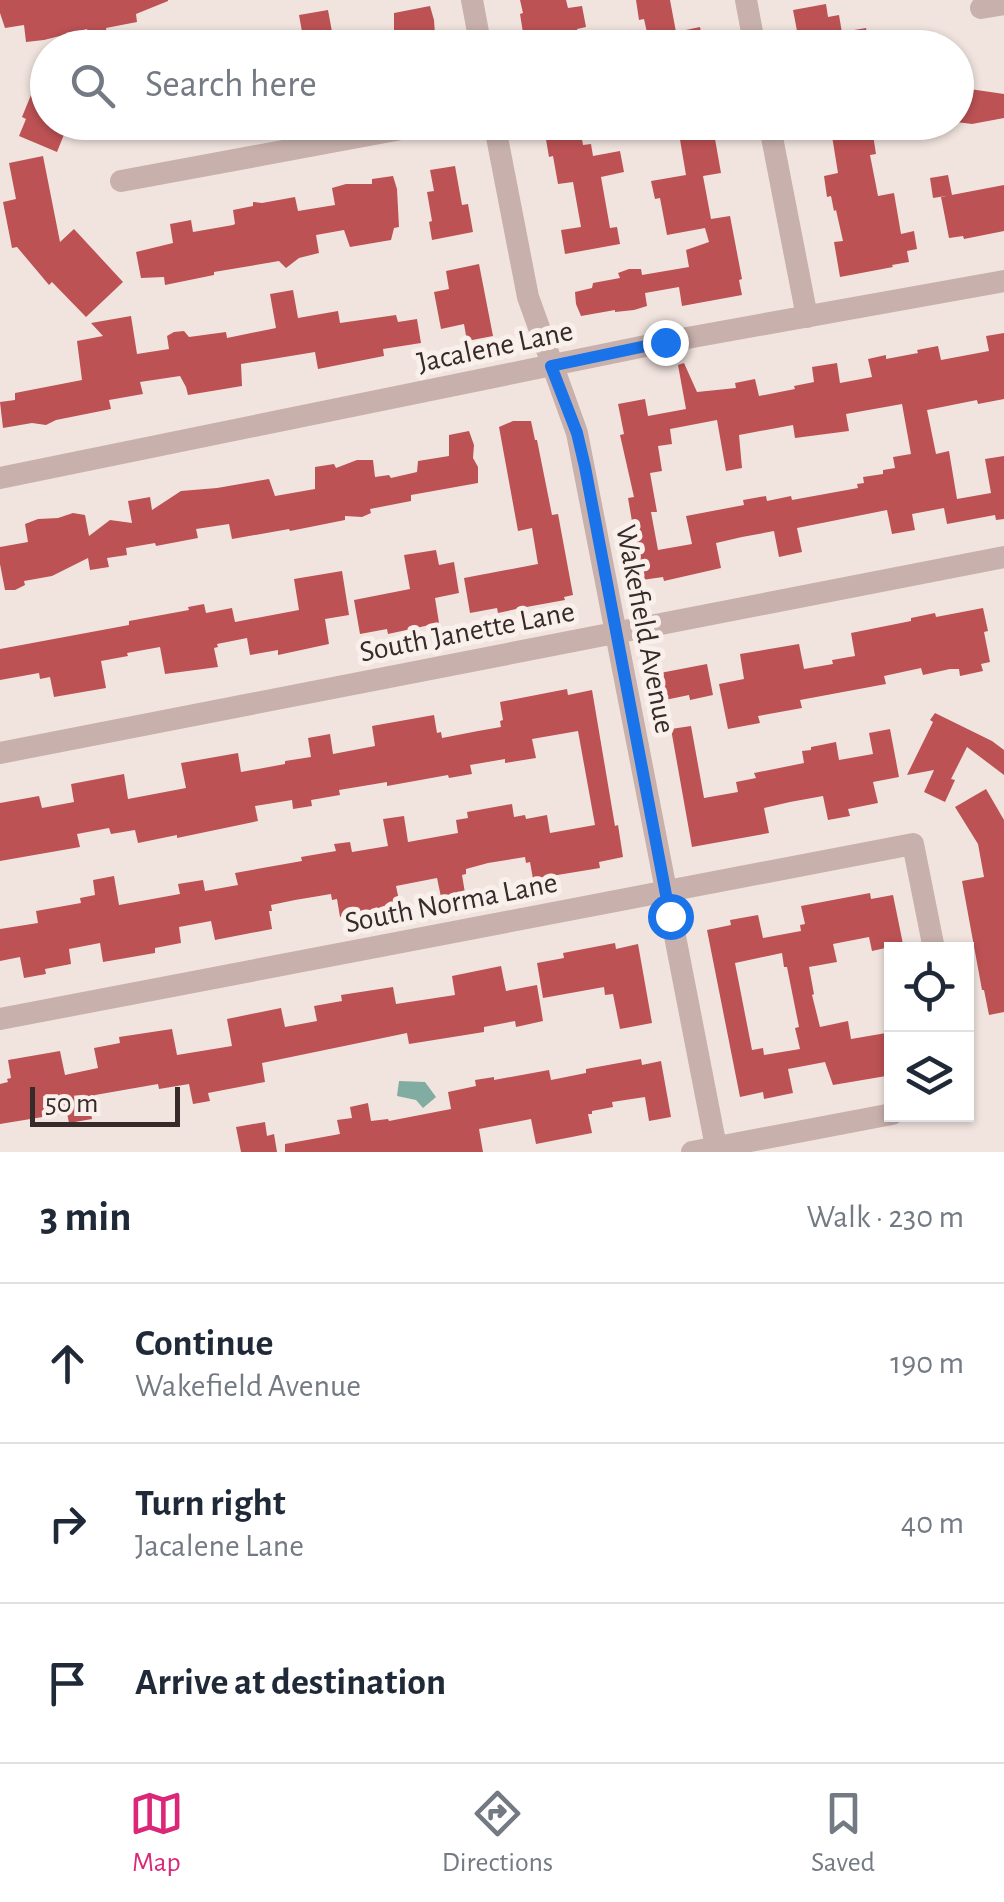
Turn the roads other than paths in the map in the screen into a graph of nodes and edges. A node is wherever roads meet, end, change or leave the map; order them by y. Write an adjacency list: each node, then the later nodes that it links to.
1 (472, 0): 3 (street)
2 (746, 0): 4 (street)
3 (478, 30)
4 (752, 30)
5 (342, 140): 8 (street)
6 (497, 140): 11 (street, Wakefield Avenue)
7 (773, 140): 10 (street)
8 (122, 181)
9 (1004, 281): 10 (street, Jacalene Lane)
10 (807, 317): 11 (street, Jacalene Lane)
11 (551, 366): 12 (street, Jacalene Lane); 14 (street, Wakefield Avenue)
12 (0, 478)
13 (1004, 558): 14 (street, South Janette Lane)
14 (615, 633): 15 (street, South Janette Lane); 16 (street, Wakefield Avenue)
15 (0, 753)
16 (666, 892): 17 (street, South Norma Lane); 18 (street, South Norma Lane); 20 (street, Wakefield Avenue)
17 (932, 942)
18 (0, 1019)
19 (884, 1116): 20 (street)
20 (716, 1150): 21 (street)
21 (692, 1152)

